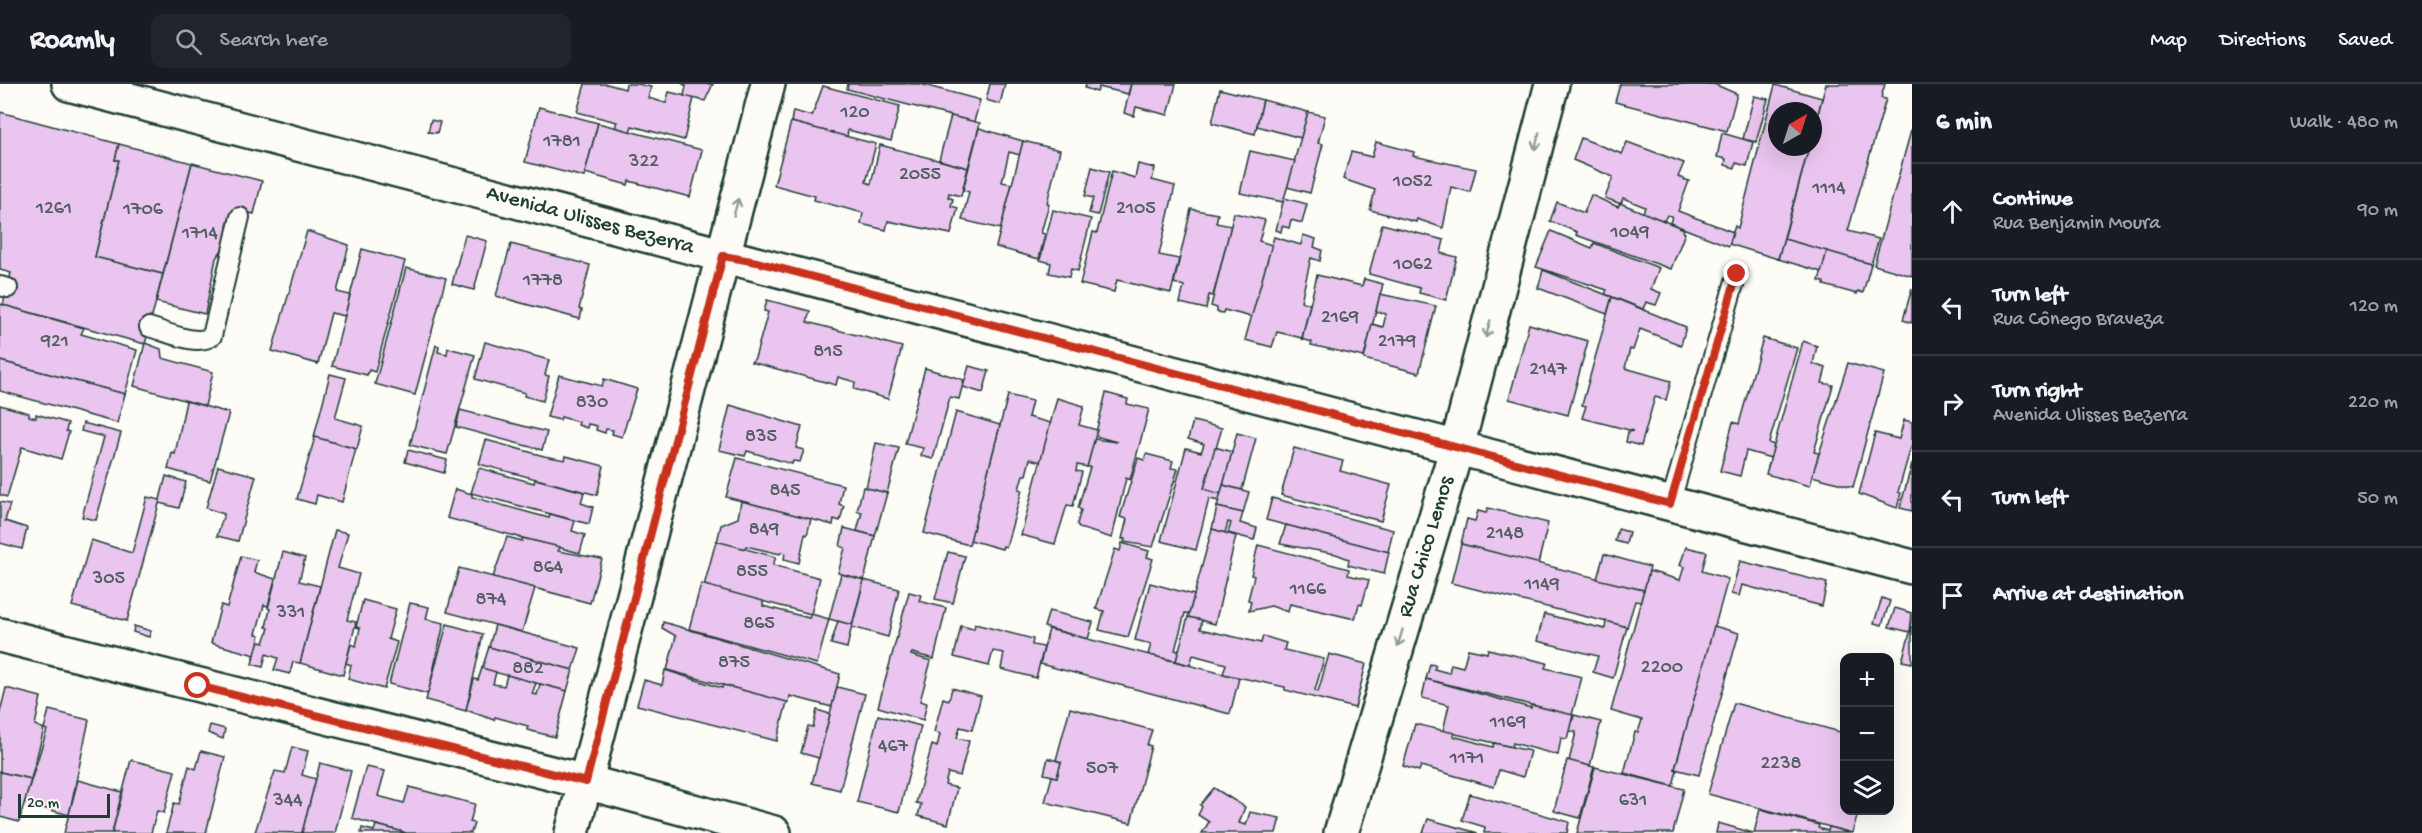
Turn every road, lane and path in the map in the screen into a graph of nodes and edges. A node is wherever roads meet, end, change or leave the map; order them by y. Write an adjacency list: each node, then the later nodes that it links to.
1 (69, 84): 5 (street, Avenida Ulisses Bezerra)
2 (768, 84): 5 (street, one-way to 2)
3 (1552, 84): 8 (street, Rua Chico Lemos, one-way to 8)
4 (240, 217): 7 (lane)
5 (723, 256): 8 (street, Avenida Ulisses Bezerra); 12 (street)
6 (1737, 274): 9 (lane)
7 (149, 327)
8 (1457, 447): 9 (street, Avenida Ulisses Bezerra); 15 (street, Rua Chico Lemos, one-way to 15)
9 (1670, 504): 10 (street, Avenida Ulisses Bezerra)
10 (1912, 567)
11 (0, 635): 12 (street)
12 (586, 782): 13 (street); 14 (street)
13 (572, 833)
14 (774, 833)
15 (1341, 833)

